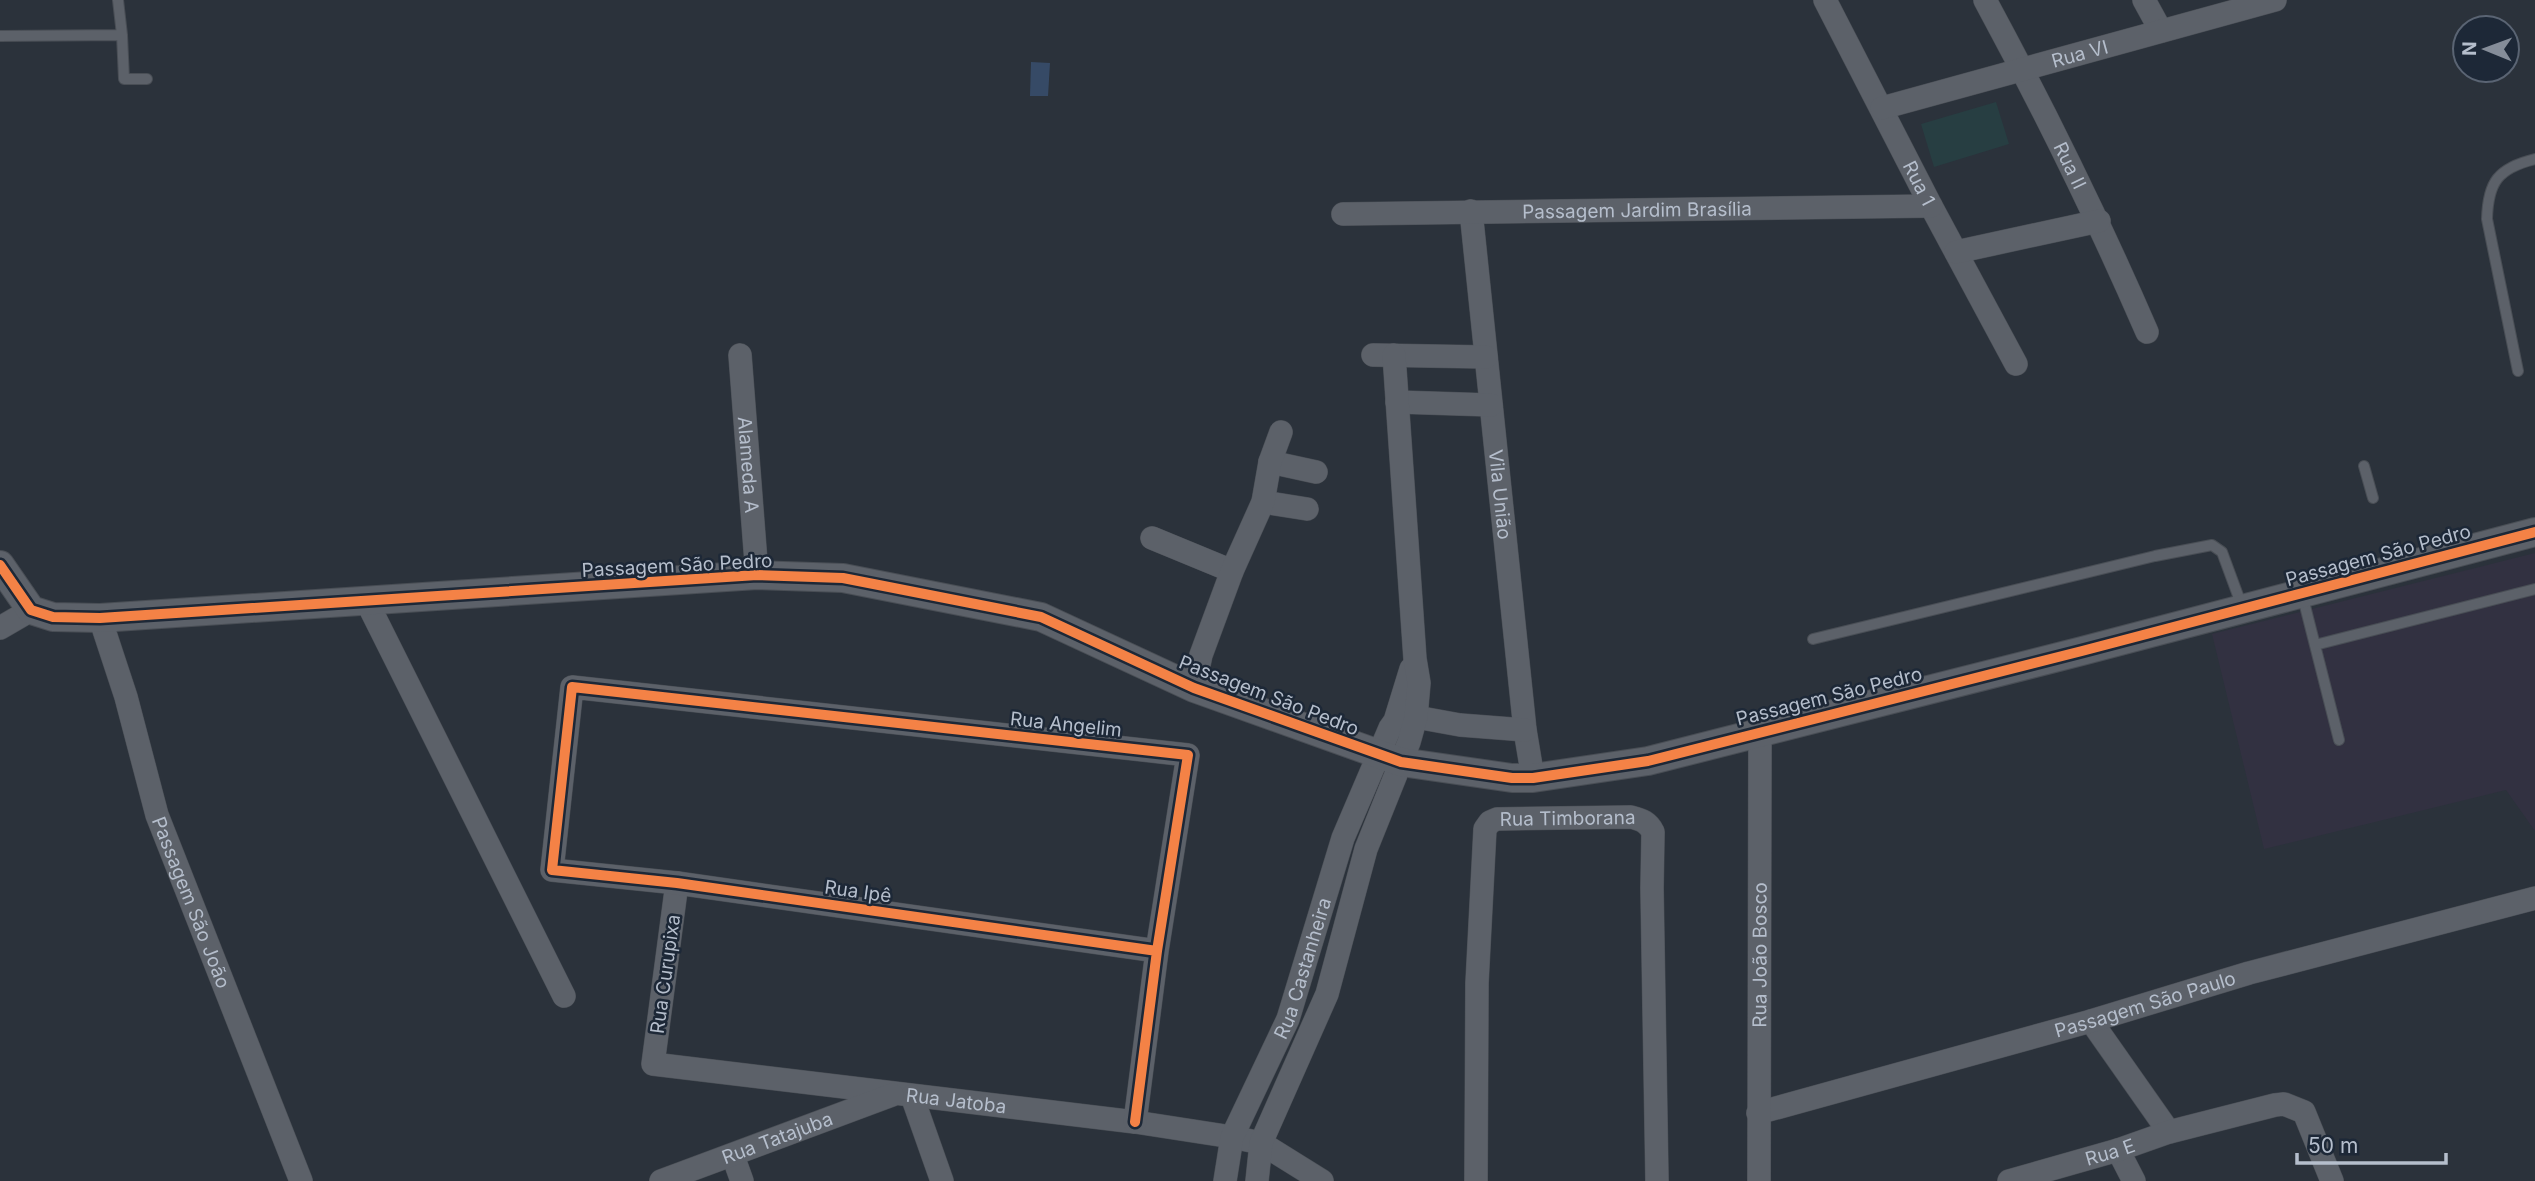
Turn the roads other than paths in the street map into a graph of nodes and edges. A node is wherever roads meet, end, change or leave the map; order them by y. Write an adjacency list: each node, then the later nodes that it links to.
1 (118, 0): 7 (lane)
2 (1825, 0): 11 (street, Rua 1)
3 (1985, 0): 9 (street, Rua II)
4 (2144, 0): 6 (street)
5 (2275, 0): 6 (street, Rua VI)
6 (2161, 31): 9 (street, Rua VI)
7 (122, 35): 8 (lane); 10 (lane)
8 (0, 36)
9 (2022, 68): 11 (street, Rua VI); 16 (street, Rua II)
10 (146, 79)
11 (1882, 108): 13 (street, Rua 1)
12 (2535, 159): 22 (lane)
13 (1931, 206): 14 (street, Passagem Jardim Brasília); 17 (street, Rua 1)
14 (1471, 211): 15 (street, Passagem Jardim Brasília); 20 (street, Vila União)
15 (1343, 214)
16 (2099, 221): 17 (street); 18 (street, Rua II)
17 (1956, 252): 21 (street, Rua 1)
18 (2147, 332)
19 (740, 355): 36 (street, Alameda A)
20 (1486, 357): 23 (street); 24 (street, Vila União)
21 (2016, 364)
22 (2518, 371)
23 (1397, 402): 24 (street); 46 (street)
24 (1491, 405): 49 (street, Vila União)
25 (1281, 432): 26 (street)
26 (1270, 462): 28 (street); 30 (street)
27 (2364, 466): 29 (lane)
28 (1316, 472)
29 (2373, 498)
30 (1263, 502): 31 (street); 35 (street)
31 (1307, 509)
32 (2535, 532): 38 (street, Passagem São Pedro)
33 (1152, 538): 35 (street)
34 (0, 565): 41 (street)
35 (1232, 571): 47 (street)
36 (757, 575): 39 (street, Passagem São Pedro); 47 (street, Passagem São Pedro)
37 (2535, 589): 45 (lane)
38 (2302, 594): 40 (street, Passagem São Pedro); 45 (lane)
39 (366, 600): 42 (street, Passagem São Pedro); 60 (street)
40 (2242, 609): 44 (lane); 50 (street, Passagem São Pedro)
41 (31, 610): 42 (street, Passagem São Pedro); 43 (street)
42 (100, 618): 71 (street, Passagem São João)
43 (0, 628)
44 (1813, 639)
45 (2315, 645): 51 (lane)
46 (1415, 659): 48 (street); 52 (street)
47 (1194, 688): 52 (street, Passagem São Pedro)
48 (1416, 717): 49 (street); 52 (street)
49 (1525, 730): 53 (street, Vila União)
50 (1760, 731): 53 (street, Passagem São Pedro); 64 (street, Rua João Bosco)
51 (2339, 740)
52 (1390, 758): 53 (street, Passagem São Pedro); 54 (street, Rua Castanheira); 55 (street, Rua Castanheira)
53 (1533, 778)
54 (1343, 838): 55 (street); 67 (street, Rua Castanheira)
55 (1366, 849): 68 (street, Rua Castanheira)
56 (552, 870): 57 (street, Rua Ipê); 59 (street, Rua Angelim)
57 (677, 883): 59 (street, Rua Ipê); 62 (street, Rua Curupixa)
58 (2535, 898): 61 (street, Passagem São Paulo)
59 (1157, 951): 65 (street, Rua Angelim)
60 (564, 996)
61 (2091, 1021): 64 (street, Passagem São Paulo); 66 (street)
62 (653, 1064): 63 (street, Rua Jatoba)
63 (903, 1095): 65 (street, Rua Jatoba); 70 (street, Rua Tatajuba); 74 (street)
64 (1758, 1113): 80 (street, Rua João Bosco)
65 (1135, 1122): 67 (street, Rua Jatoba)
66 (2168, 1132): 69 (street, Rua E); 83 (street, Rua E)
67 (1232, 1137): 68 (street, Rua Jatoba); 75 (street, Rua Castanheira)
68 (1261, 1143): 76 (street, Rua Castanheira); 77 (street)
69 (2118, 1150): 81 (street, Rua E); 82 (street)
70 (733, 1156): 72 (street, Rua Tatajuba); 73 (street)
71 (301, 1181)
72 (661, 1181)
73 (742, 1181)
74 (942, 1181)
75 (1225, 1181)
76 (1257, 1181)
77 (1322, 1181)
78 (1476, 1181): 79 (street, Rua Timborana)
79 (1657, 1181)
80 (1759, 1181)
81 (2009, 1181)
82 (2134, 1181)
83 (2332, 1181)

